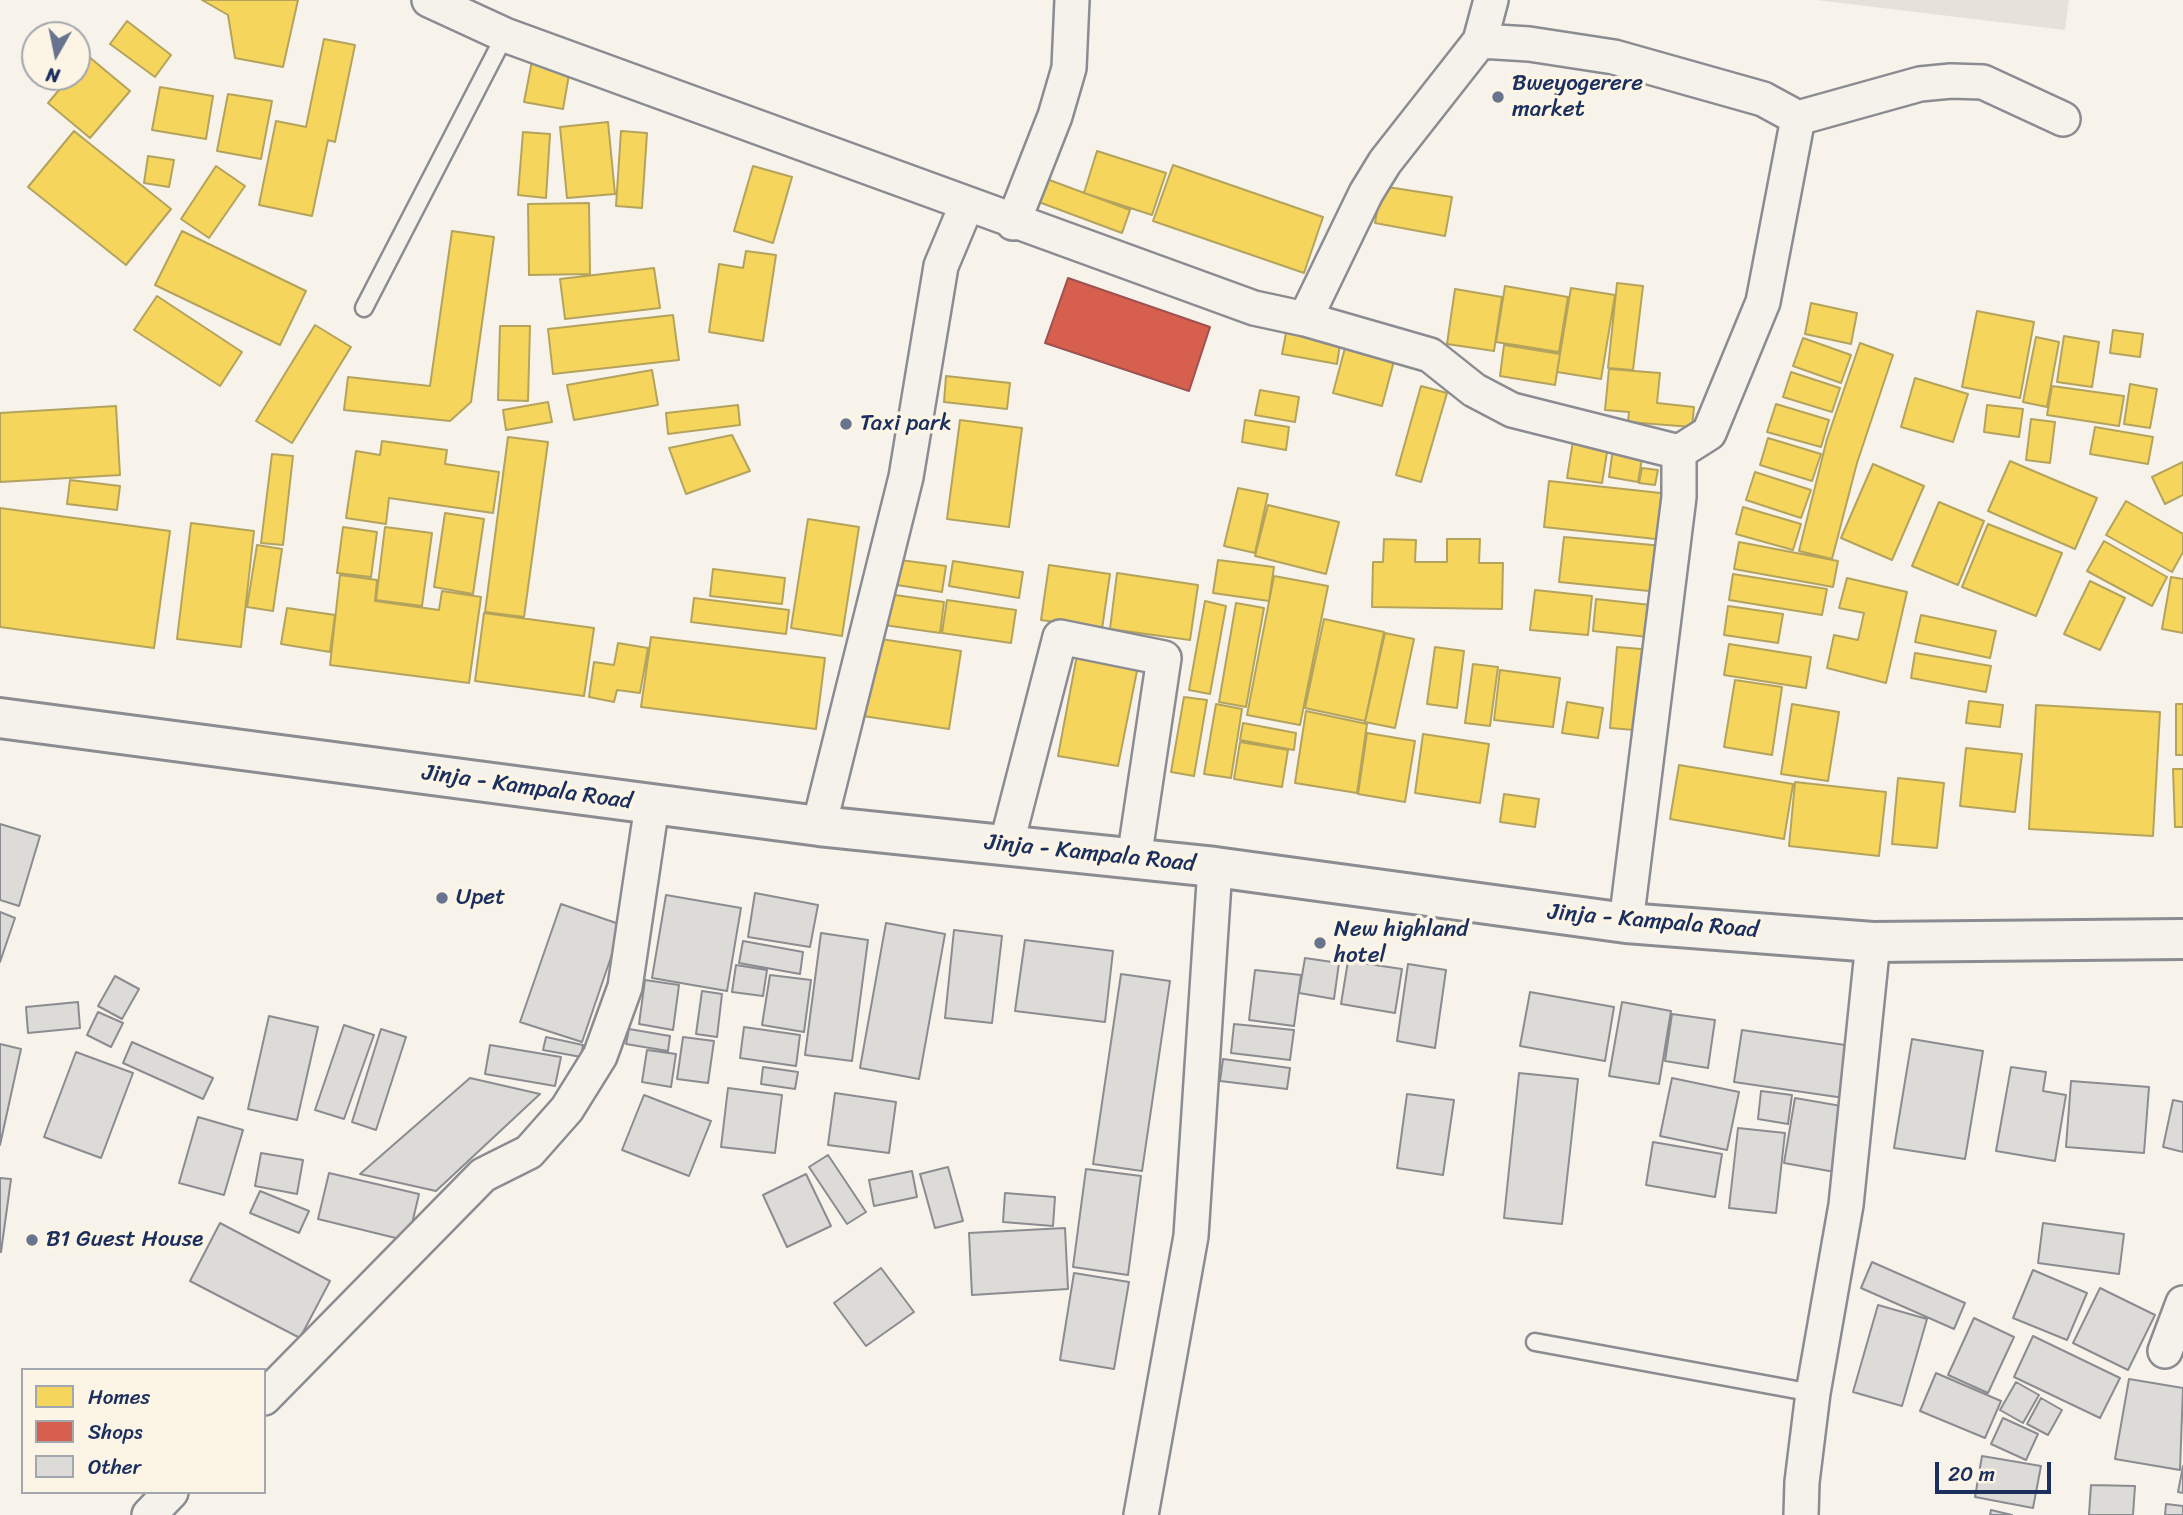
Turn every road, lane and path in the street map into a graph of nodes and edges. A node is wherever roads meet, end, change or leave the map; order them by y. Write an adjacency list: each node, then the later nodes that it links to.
1 (429, 0): 4 (street)
2 (1072, 0): 9 (street)
3 (1491, 0): 5 (street)
4 (505, 35): 8 (street); 10 (lane)
5 (1480, 41): 6 (street); 11 (street)
6 (1798, 118): 7 (street); 12 (street)
7 (2063, 119)
8 (967, 204): 9 (street); 15 (street)
9 (1013, 223): 11 (street)
10 (364, 308)
11 (1305, 318): 12 (street)
12 (1679, 452): 19 (street)
13 (0, 718): 14 (highway, Jinja - Kampala Road)
14 (652, 805): 15 (highway, Jinja - Kampala Road); 26 (street)
15 (819, 826): 16 (highway, Jinja - Kampala Road)
16 (1006, 846): 17 (highway, Jinja - Kampala Road); 17 (street)
17 (1134, 859): 18 (highway, Jinja - Kampala Road)
18 (1215, 867): 19 (highway, Jinja - Kampala Road); 29 (street)
19 (1626, 923): 21 (highway, Jinja - Kampala Road)
20 (2183, 939): 21 (highway, Jinja - Kampala Road)
21 (1873, 942): 25 (street)
22 (2183, 1303): 24 (street)
23 (1535, 1342): 25 (lane)
24 (2165, 1351)
25 (1813, 1393): 30 (street)
26 (266, 1396)
27 (169, 1494): 28 (street)
28 (149, 1515)
29 (1141, 1515)
30 (1801, 1515)

